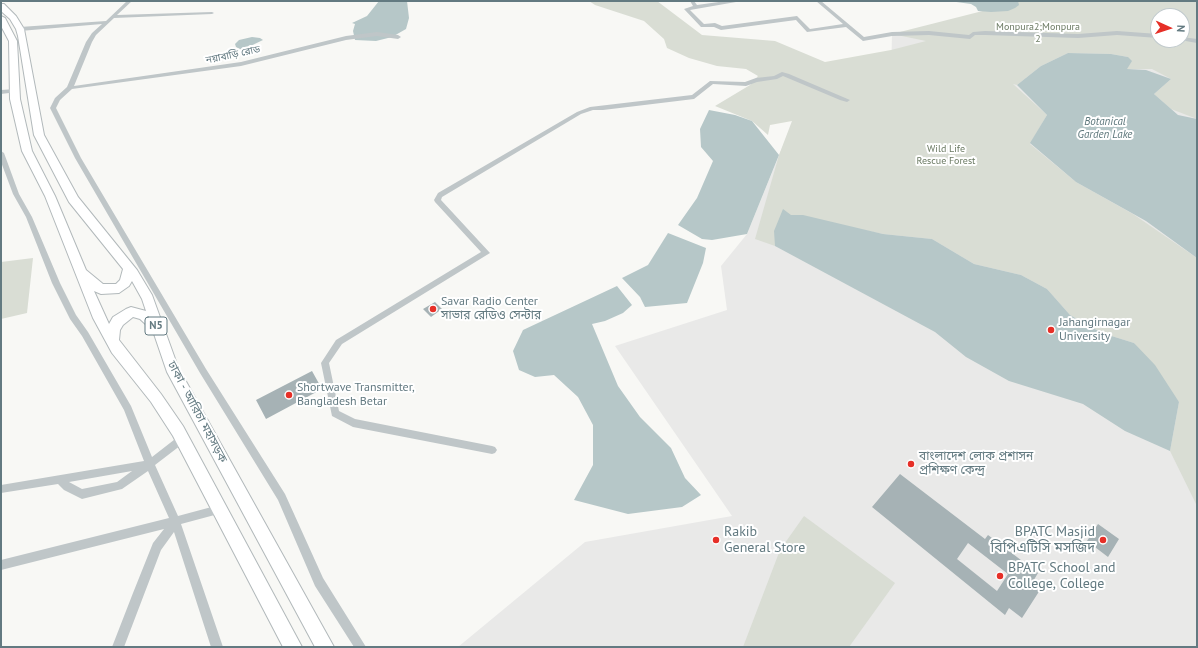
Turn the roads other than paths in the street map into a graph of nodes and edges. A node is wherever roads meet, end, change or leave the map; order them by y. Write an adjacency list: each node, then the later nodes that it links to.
1 (130, 1): 8 (street)
2 (692, 1): 6 (street)
3 (736, 1): 6 (street)
4 (818, 1): 11 (street)
5 (1, 6): 12 (highway, ঢাকা - আরিচা মহাসড়ক / N5)
6 (696, 7): 11 (street)
7 (212, 13): 8 (street)
8 (112, 17): 10 (street)
9 (1, 18): 16 (highway)
10 (106, 22): 12 (street); 15 (street)
11 (847, 25): 13 (street)
12 (20, 29): 21 (highway, ঢাকা - আরিচা মহাসড়ক / N5)
13 (1150, 35)
14 (398, 37): 15 (street, নয়াবাড়ি রোড)
15 (70, 88): 37 (street)
16 (15, 91): 17 (street); 22 (highway)
17 (1, 92)
18 (847, 100): 26 (street)
19 (1, 153): 20 (street)
20 (5, 171): 27 (street)
21 (129, 268): 22 (highway); 23 (highway, ঢাকা - আরিচা মহাসড়ক / N5)
22 (80, 270): 24 (highway)
23 (159, 332): 24 (highway); 36 (highway, ঢাকা - আরিচা মহাসড়ক / N5)
24 (112, 340): 25 (highway)
25 (182, 439): 27 (street); 30 (highway)
26 (492, 450)
27 (150, 464): 28 (street); 28 (street); 31 (street)
28 (60, 479): 29 (street)
29 (1, 489)
30 (219, 510): 31 (street); 35 (highway)
31 (175, 521): 32 (street); 33 (street); 34 (street)
32 (1, 565)
33 (118, 647)
34 (217, 647)
35 (293, 647)
36 (325, 647)
37 (360, 647)

